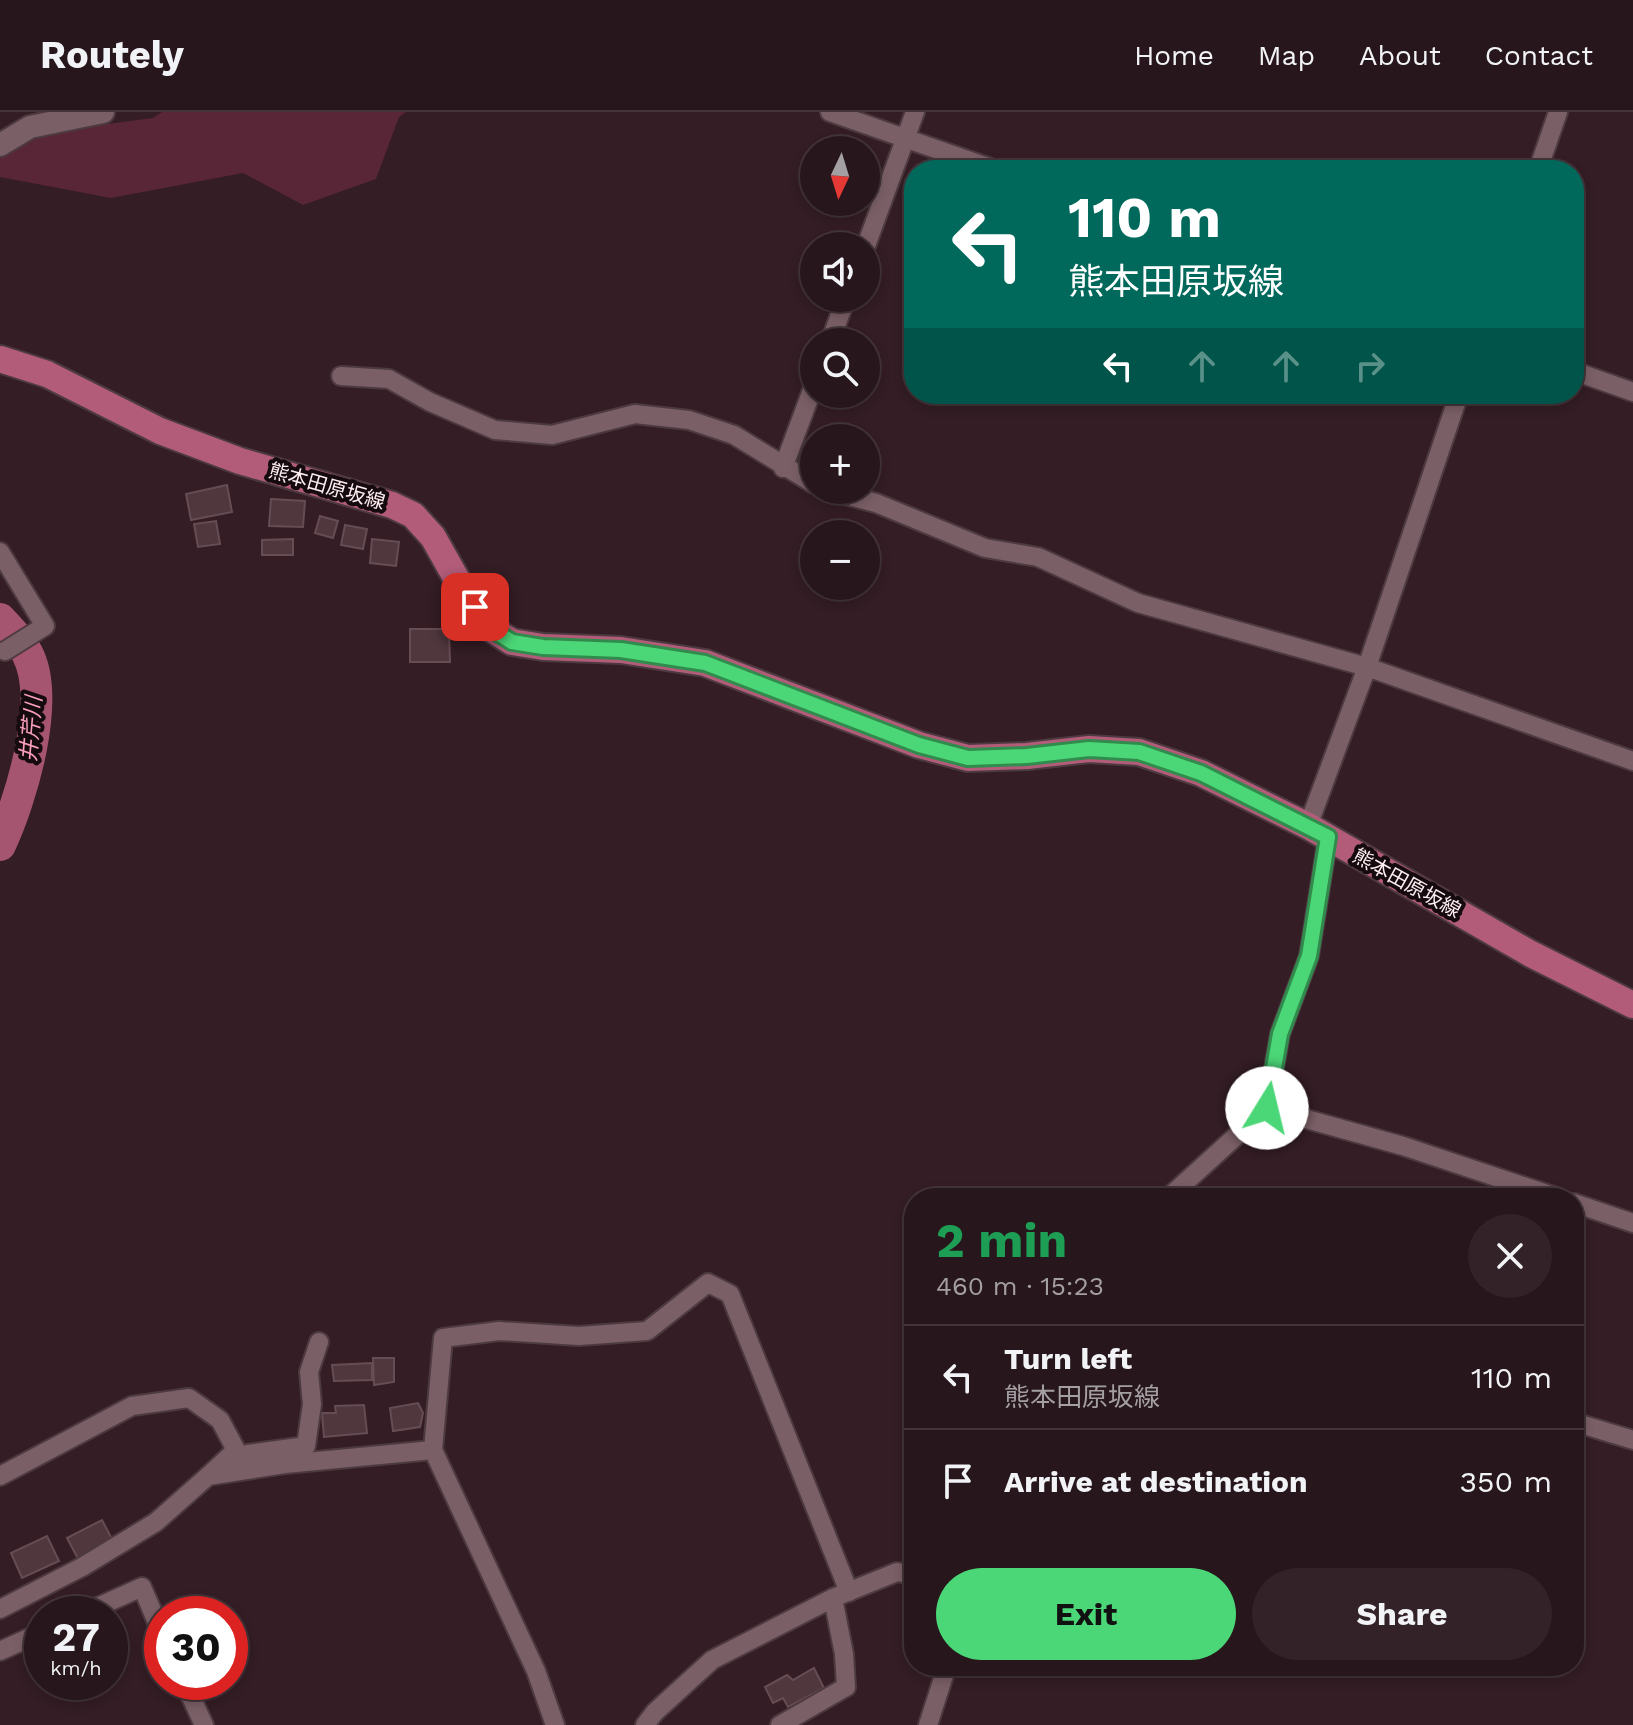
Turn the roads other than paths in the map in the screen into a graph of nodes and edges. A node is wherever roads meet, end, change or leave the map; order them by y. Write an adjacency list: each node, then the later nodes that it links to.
1 (103, 112): 6 (street)
2 (830, 112): 5 (street)
3 (915, 112): 5 (street)
4 (1558, 112): 8 (street)
5 (906, 139): 7 (street); 9 (street)
6 (0, 145)
7 (967, 160)
8 (1541, 160)
9 (871, 232)
10 (0, 359): 23 (main road, 熊本田原坂線)
11 (1584, 375): 13 (street)
12 (341, 376): 16 (street)
13 (1633, 392)
14 (1456, 404): 21 (street)
15 (805, 408): 16 (street)
16 (783, 468): 17 (street)
17 (800, 477)
18 (878, 504): 21 (street)
19 (0, 552): 20 (street)
20 (5, 651)
21 (1367, 667): 22 (street); 23 (street)
22 (1633, 761)
23 (1318, 831): 24 (main road, 熊本田原坂線); 25 (street)
24 (1633, 1005)
25 (1267, 1108): 26 (street); 27 (street)
26 (1179, 1188)
27 (1529, 1188)
28 (1584, 1206): 29 (street)
29 (1633, 1223)
30 (319, 1342): 35 (street)
31 (1584, 1425): 32 (street)
32 (1633, 1440)
33 (433, 1450): 35 (street); 37 (street); 46 (street)
34 (0, 1476): 35 (street)
35 (208, 1476): 40 (street)
36 (904, 1573): 37 (street)
37 (841, 1595): 47 (street); 48 (street)
38 (122, 1596): 39 (street)
39 (146, 1596)
40 (0, 1609)
41 (24, 1640): 42 (street)
42 (0, 1651)
43 (944, 1676): 49 (street)
44 (192, 1700): 45 (street)
45 (204, 1725)
46 (555, 1725)
47 (645, 1725)
48 (780, 1725)
49 (928, 1725)

